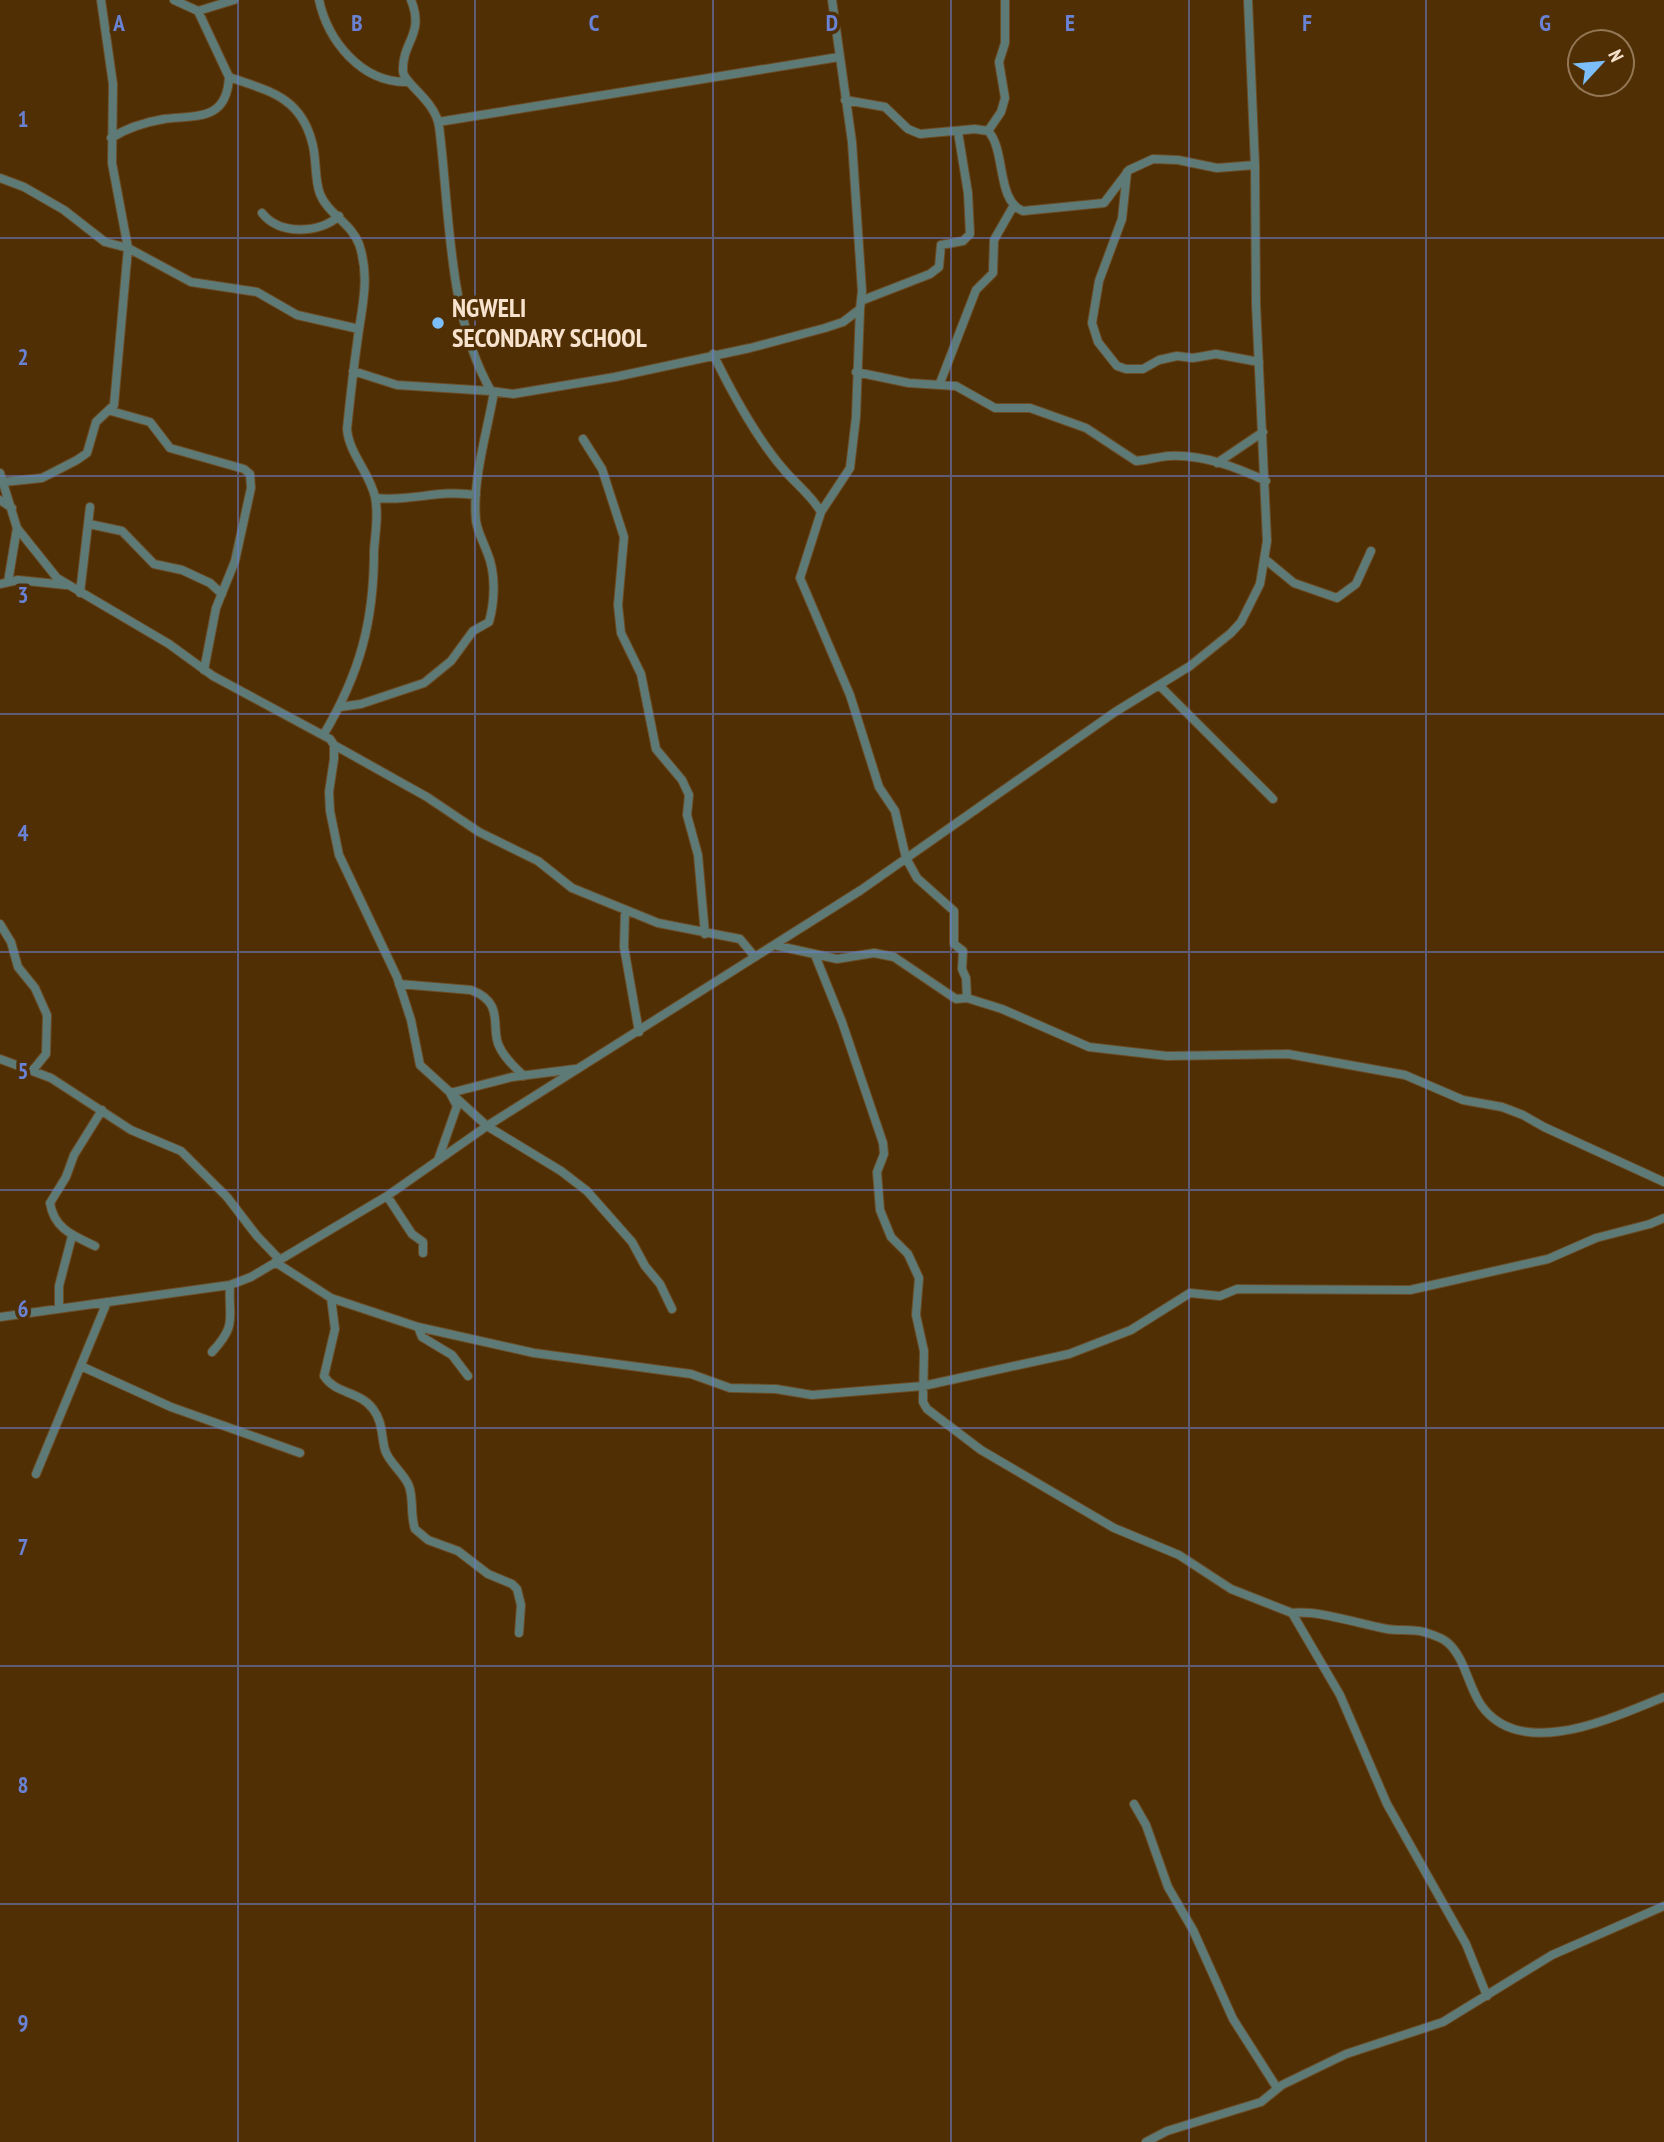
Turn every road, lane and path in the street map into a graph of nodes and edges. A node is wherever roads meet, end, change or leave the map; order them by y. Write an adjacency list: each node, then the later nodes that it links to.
1 (101, 0): 17 (street)
2 (174, 0): 9 (street)
3 (234, 0): 9 (street)
4 (320, 0): 12 (street)
5 (411, 0): 12 (street)
6 (832, 0): 10 (street)
7 (1005, 0): 15 (street)
8 (1248, 0): 18 (street)
9 (198, 11): 11 (street)
10 (839, 57): 13 (street); 14 (street)
11 (229, 77): 17 (street); 23 (street)
12 (406, 82): 14 (street)
13 (845, 100): 16 (street); 25 (street)
14 (438, 122): 32 (street)
15 (988, 131): 16 (street); 21 (street)
16 (958, 132): 25 (street)
17 (111, 138): 24 (street)
18 (1255, 165): 19 (street); 28 (street)
19 (1127, 172): 21 (street); 28 (street)
20 (0, 178): 24 (street)
21 (1014, 205): 31 (street)
22 (262, 213): 23 (street)
23 (339, 216): 26 (street)
24 (128, 248): 26 (street); 33 (street)
25 (861, 305): 27 (street); 30 (street)
26 (359, 329): 29 (street)
27 (713, 354): 32 (street); 45 (street)
28 (1259, 362): 34 (street)
29 (353, 371): 32 (street); 41 (street)
30 (856, 372): 31 (street); 45 (street)
31 (940, 383): 36 (street)
32 (492, 391): 40 (street)
33 (111, 411): 39 (street); 53 (street)
34 (1263, 432): 36 (street); 38 (street)
35 (583, 439): 63 (street)
36 (1217, 463): 38 (street)
37 (0, 473): 39 (street)
38 (1266, 481): 49 (street)
39 (4, 482): 44 (street)
40 (476, 495): 41 (street); 56 (street)
41 (376, 498): 56 (street)
42 (0, 500): 44 (street)
43 (90, 507): 46 (street)
44 (12, 508): 47 (street)
45 (821, 512): 60 (street)
46 (89, 524): 52 (street); 53 (street)
47 (17, 528): 50 (street); 51 (street)
48 (1371, 551): 49 (street)
49 (1266, 560): 55 (street)
50 (4, 583): 51 (street)
51 (66, 585): 52 (street)
52 (80, 593): 54 (street)
53 (222, 594): 54 (street)
54 (204, 670): 57 (street)
55 (1160, 686): 59 (street); 60 (street)
56 (340, 707): 57 (street)
57 (324, 734): 58 (street)
58 (334, 745): 61 (street); 67 (street)
59 (1273, 799)
60 (906, 858): 64 (street); 68 (street)
61 (625, 911): 63 (street); 69 (street)
62 (0, 924): 72 (street)
63 (705, 934): 66 (street)
64 (774, 945): 65 (street); 66 (street)
65 (815, 955): 68 (street); 95 (street)
66 (755, 957): 69 (street)
67 (399, 984): 73 (street); 74 (street)
68 (967, 998): 78 (street)
69 (639, 1032): 71 (street)
70 (0, 1059): 72 (street)
71 (582, 1068): 73 (street); 76 (street)
72 (33, 1070): 75 (street)
73 (524, 1076): 74 (street)
74 (450, 1093): 76 (street); 77 (street)
75 (102, 1111): 81 (street); 84 (street)
76 (487, 1126): 77 (street); 88 (street)
77 (438, 1160): 79 (street)
78 (1664, 1182)
79 (387, 1196): 83 (street); 84 (street)
80 (1664, 1218): 95 (street)
81 (72, 1236): 82 (street); 89 (street)
82 (95, 1246)
83 (424, 1253)
84 (278, 1261): 85 (street); 86 (street)
85 (230, 1285): 87 (street); 92 (street)
86 (331, 1298): 91 (street); 99 (street)
87 (107, 1302): 89 (street); 93 (street)
88 (672, 1308)
89 (60, 1309): 90 (street)
90 (0, 1317)
91 (418, 1328): 94 (street); 95 (street)
92 (212, 1352)
93 (83, 1367): 96 (street); 97 (street)
94 (468, 1376)
95 (923, 1386): 98 (street)
96 (300, 1454)
97 (36, 1474)
98 (1292, 1614): 100 (street); 103 (street)
99 (519, 1633)
100 (1664, 1697)
101 (1134, 1804): 104 (street)
102 (1664, 1906): 103 (street)
103 (1487, 1996): 104 (street)
104 (1277, 2088): 105 (street)
105 (1146, 2142)

